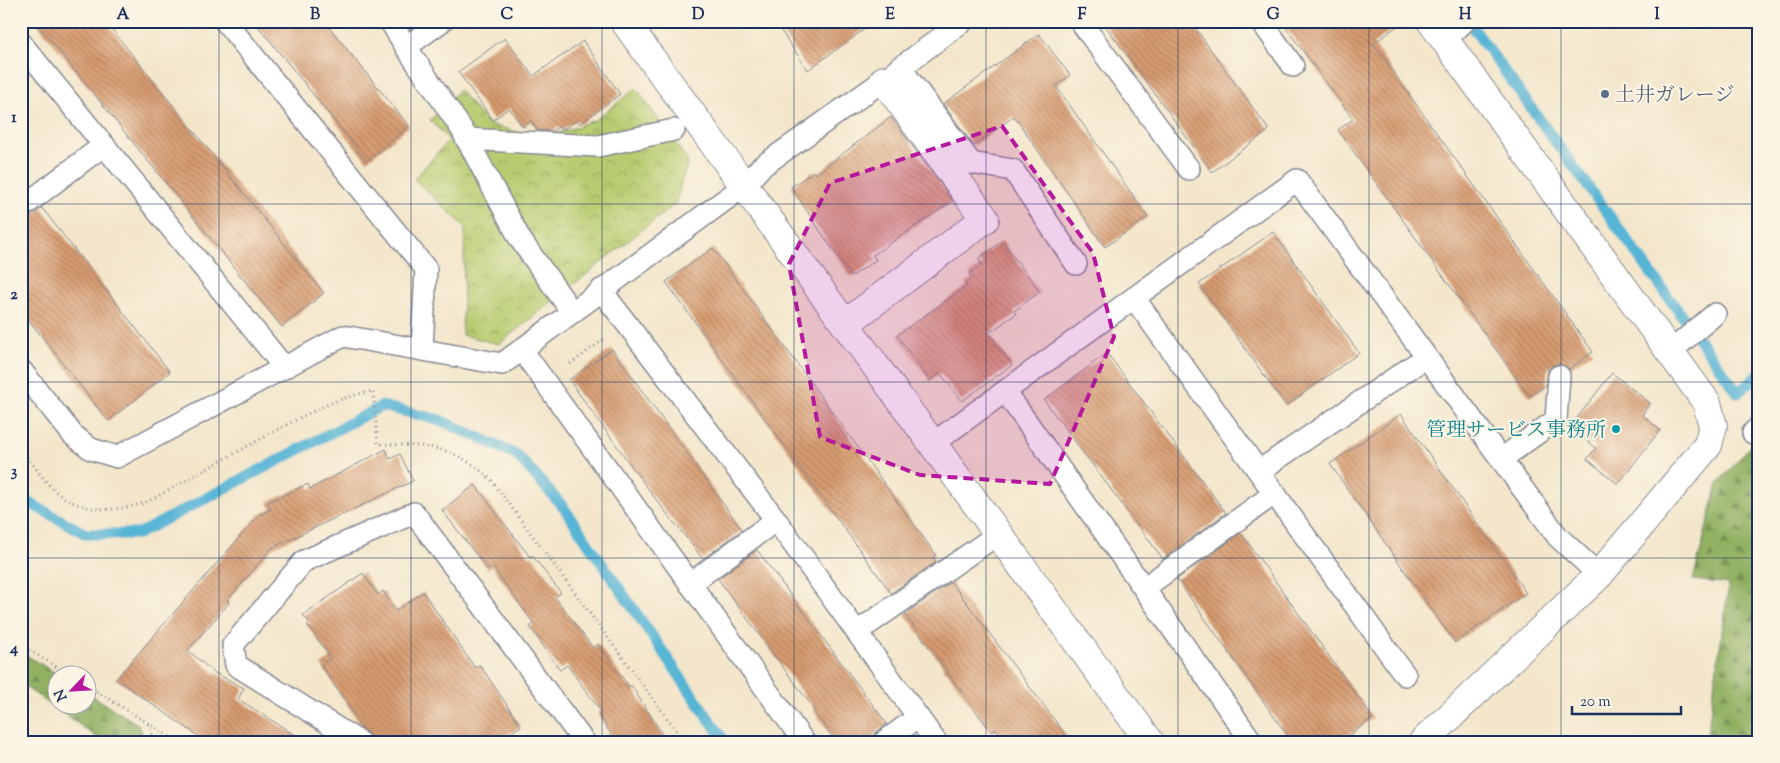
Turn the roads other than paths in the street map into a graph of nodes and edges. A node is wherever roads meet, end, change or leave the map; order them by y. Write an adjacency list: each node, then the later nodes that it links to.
1 (225, 21): 26 (lane)
2 (390, 21): 10 (lane)
3 (442, 21): 10 (lane)
4 (624, 21): 17 (street)
5 (963, 21): 12 (lane)
6 (1080, 21): 16 (lane)
7 (1261, 21): 11 (lane)
8 (1448, 29): 25 (street)
9 (21, 43): 15 (lane)
10 (406, 47): 14 (lane)
11 (1293, 66)
12 (892, 74): 17 (lane); 19 (lane); 24 (street)
13 (674, 130): 14 (lane)
14 (466, 138): 22 (lane)
15 (104, 145): 18 (lane); 29 (lane)
16 (1189, 169)
17 (744, 186): 20 (lane); 24 (street)
18 (21, 208)
19 (1076, 264)
20 (601, 290): 22 (lane); 37 (lane)
21 (1134, 298): 28 (lane); 32 (lane); 35 (lane)
22 (572, 312): 27 (lane)
23 (1715, 314): 25 (lane)
24 (845, 324): 33 (street)
25 (1675, 348): 39 (street)
26 (422, 350): 27 (lane); 29 (lane)
27 (522, 350): 40 (lane)
28 (1426, 357): 34 (lane); 35 (lane)
29 (283, 368): 30 (lane)
30 (21, 370)
31 (1559, 376): 34 (lane)
32 (1005, 391): 33 (lane); 41 (lane)
33 (932, 444): 38 (street)
34 (1501, 459): 39 (lane)
35 (1259, 470): 36 (lane)
36 (1275, 493): 41 (lane); 43 (lane)
37 (776, 520): 40 (lane); 42 (lane)
38 (998, 534): 42 (lane); 50 (street)
39 (1599, 575): 52 (street)
40 (690, 584): 47 (lane)
41 (1144, 588): 51 (lane)
42 (857, 632): 44 (lane)
43 (1405, 675)
44 (918, 717): 48 (lane); 49 (lane)
45 (359, 742): 46 (lane)
46 (584, 742)
47 (804, 742)
48 (884, 742)
49 (936, 742)
50 (1150, 742)
51 (1252, 742)
52 (1423, 742)

